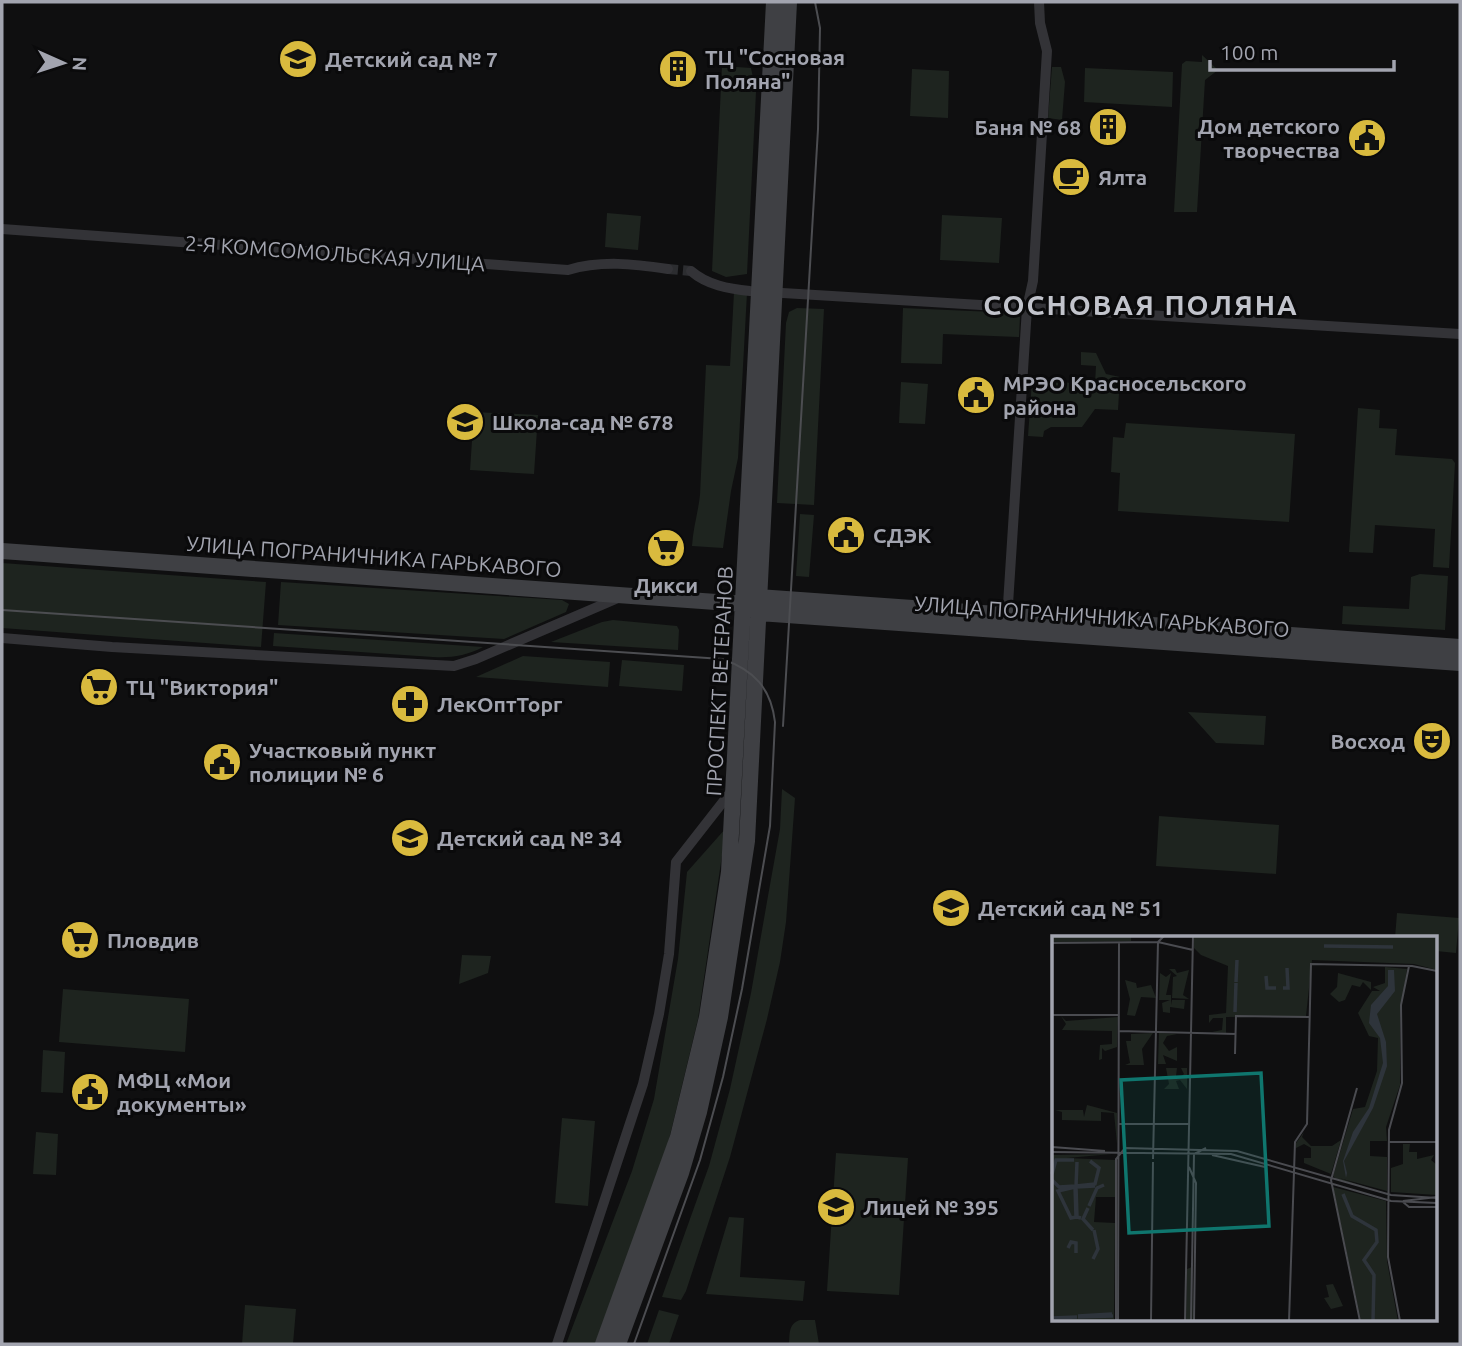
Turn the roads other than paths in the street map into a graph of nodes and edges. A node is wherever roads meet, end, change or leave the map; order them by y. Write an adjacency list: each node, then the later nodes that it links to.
1 (774, 2): 7 (main road, ПРОСПЕКТ ВЕТЕРАНОВ)
2 (789, 2): 7 (main road, ПРОСПЕКТ ВЕТЕРАНОВ)
3 (1039, 2): 8 (street)
4 (2, 229): 5 (street, 2-Я КОМСОМОЛЬСКАЯ УЛИЦА)
5 (668, 269)
6 (691, 271): 7 (street)
7 (767, 292): 8 (street); 12 (main road, ПРОСПЕКТ ВЕТЕРАНОВ); 13 (main road, ПРОСПЕКТ ВЕТЕРАНОВ)
8 (1027, 308): 9 (street); 14 (street)
9 (1460, 334)
10 (2, 551): 11 (main road, УЛИЦА ПОГРАНИЧНИКА ГАРЬКАВОГО)
11 (622, 596): 12 (main road, УЛИЦА ПОГРАНИЧНИКА ГАРЬКАВОГО); 15 (street)
12 (744, 604): 13 (main road, УЛИЦА ПОГРАНИЧНИКА ГАРЬКАВОГО); 18 (main road, ПРОСПЕКТ ВЕТЕРАНОВ)
13 (759, 605): 14 (main road, УЛИЦА ПОГРАНИЧНИКА ГАРЬКАВОГО); 21 (main road, ПРОСПЕКТ ВЕТЕРАНОВ)
14 (1007, 622): 16 (main road, УЛИЦА ПОГРАНИЧНИКА ГАРЬКАВОГО); 17 (main road, УЛИЦА ПОГРАНИЧНИКА ГАРЬКАВОГО)
15 (2, 638)
16 (1460, 647)
17 (1460, 663)
18 (734, 786): 19 (street); 20 (main road, ПРОСПЕКТ ВЕТЕРАНОВ)
19 (557, 1344)
20 (603, 1344)
21 (618, 1344)

